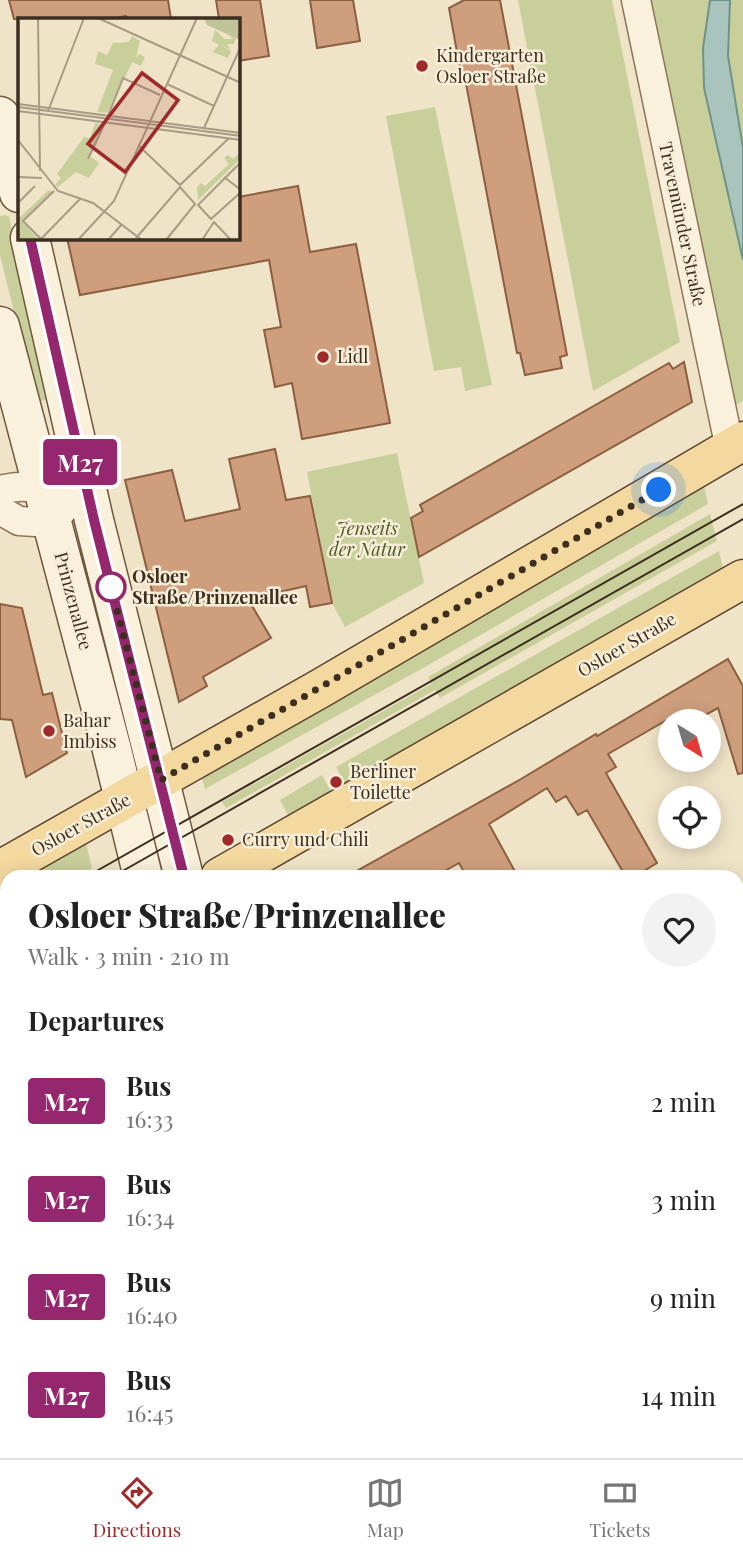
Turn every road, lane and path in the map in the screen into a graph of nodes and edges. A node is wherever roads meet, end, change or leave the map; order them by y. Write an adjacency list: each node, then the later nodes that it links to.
1 (636, 0): 6 (street, Travemünder Straße)
2 (0, 116): 3 (main road)
3 (18, 189)
4 (30, 240): 8 (main road, Prinzenallee)
5 (0, 326): 8 (main road, Prinzenallee)
6 (737, 445): 11 (main road, Osloer Straße)
7 (0, 490): 8 (street)
8 (68, 504): 9 (street); 11 (main road, Prinzenallee); 12 (main road, Prinzenallee)
9 (0, 510)
10 (743, 579): 16 (main road, Osloer Straße)
11 (161, 780): 12 (main road, Osloer Straße); 15 (main road, Prinzenallee)
12 (124, 800): 13 (main road, Osloer Straße); 14 (main road, Prinzenallee)
13 (0, 870)
14 (141, 870)
15 (182, 870)
16 (232, 870)

